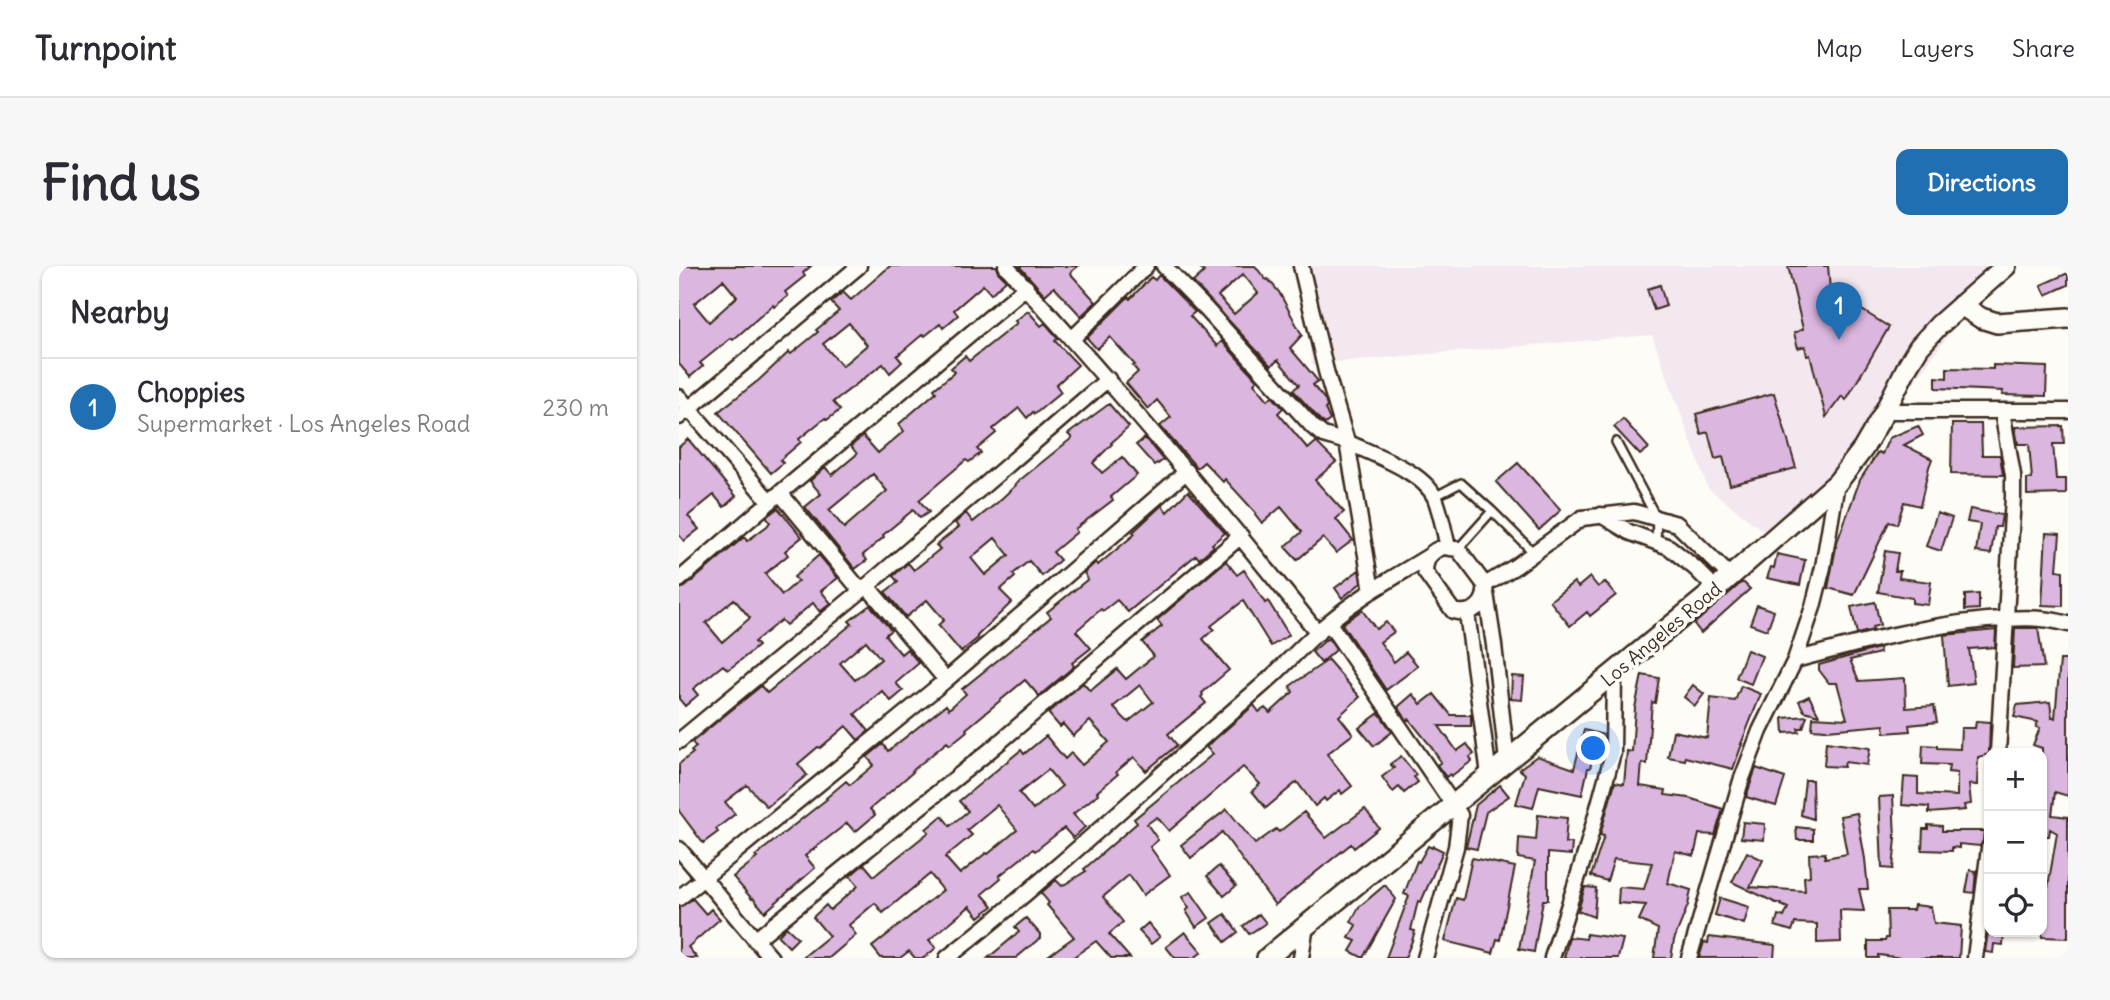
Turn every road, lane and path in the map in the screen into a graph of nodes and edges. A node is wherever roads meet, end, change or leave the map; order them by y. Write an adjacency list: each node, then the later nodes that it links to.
1 (859, 266): 12 (street)
2 (1006, 266): 7 (street)
3 (1146, 266): 10 (street)
4 (1164, 266): 16 (street)
5 (1301, 266): 16 (street)
6 (2006, 266): 8 (main road, Los Angeles Road)
7 (1025, 287): 10 (street); 21 (street)
8 (1961, 305): 9 (main road); 13 (main road, Los Angeles Road)
9 (2068, 318)
10 (1072, 338): 11 (street)
11 (1108, 379): 18 (street); 35 (street)
12 (682, 408): 21 (street)
13 (1885, 411): 14 (street); 19 (main road, Los Angeles Road)
14 (2002, 411): 15 (street); 38 (street)
15 (2068, 411)
16 (1347, 442): 20 (street); 36 (street)
17 (1616, 442): 24 (lane)
18 (1187, 471): 25 (street); 43 (street)
19 (1837, 483): 33 (main road, Los Angeles Road); 41 (street)
20 (1434, 496): 22 (lane); 27 (street)
21 (775, 497): 32 (street); 35 (street)
22 (1492, 511): 27 (lane); 28 (lane)
23 (1601, 515): 24 (street); 26 (street); 28 (street)
24 (1657, 519): 26 (lane); 33 (street)
25 (1241, 536): 40 (street); 54 (street)
26 (1656, 542): 33 (street)
27 (1453, 548): 29 (street); 34 (street)
28 (1534, 553): 34 (street)
29 (1429, 556): 30 (street); 31 (street)
30 (1402, 572): 31 (street); 36 (street)
31 (1425, 572): 37 (street)
32 (679, 580)
33 (1723, 583): 42 (main road, Los Angeles Road)
34 (1485, 588): 37 (street); 46 (street)
35 (865, 589): 43 (street); 44 (street)
36 (1372, 591): 40 (street)
37 (1467, 613): 47 (street)
38 (2007, 618): 39 (street); 41 (street); 45 (street)
39 (2068, 624)
40 (1323, 628): 48 (street); 56 (street)
41 (1795, 660): 61 (street)
42 (1614, 673): 46 (main road, Los Angeles Road); 60 (street)
43 (946, 680): 51 (street)
44 (679, 741)
45 (1998, 748)
46 (1507, 761): 47 (main road, Los Angeles Road)
47 (1489, 775): 48 (main road, Los Angeles Road)
48 (1453, 804): 53 (main road, Los Angeles Road); 59 (street)
49 (679, 849): 51 (street)
50 (1986, 874): 62 (street)
51 (703, 878): 52 (street); 54 (street)
52 (679, 898)
53 (1306, 925): 57 (main road, Los Angeles Road); 58 (street)
54 (755, 940): 55 (street)
55 (771, 958)
56 (947, 958)
57 (1267, 958)
58 (1301, 958)
59 (1425, 958)
60 (1552, 958)
61 (1689, 958)
62 (1975, 958)

